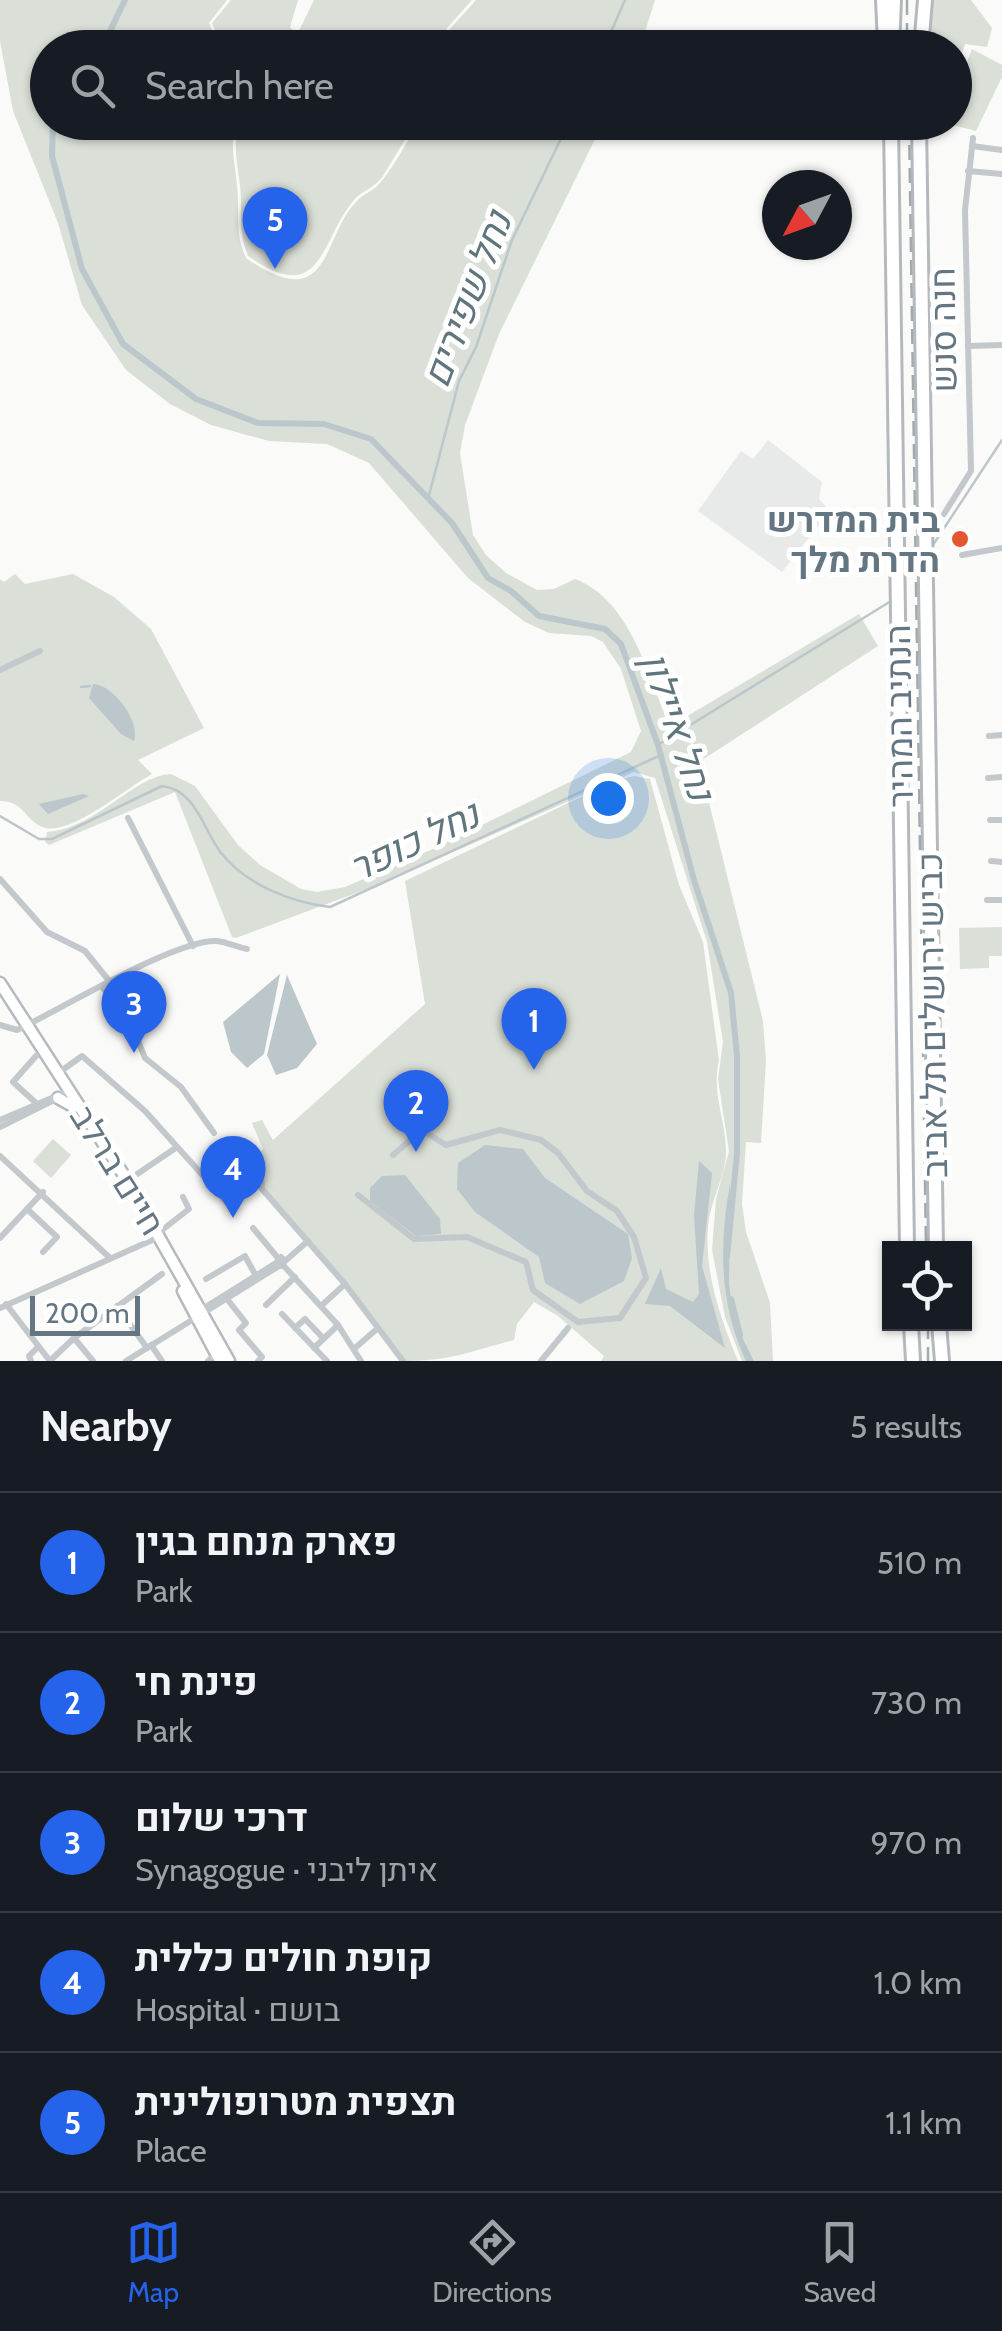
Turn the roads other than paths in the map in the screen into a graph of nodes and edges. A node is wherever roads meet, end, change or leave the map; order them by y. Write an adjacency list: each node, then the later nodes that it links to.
1 (888, 0): 3 (highway)
2 (922, 0): 4 (highway)
3 (888, 30)
4 (921, 30)
5 (888, 140): 56 (highway, כביש ירושלים תל אביב)
6 (918, 140): 57 (highway, כביש ירושלים תל אביב)
7 (1002, 150): 8 (street, חנה סנש)
8 (968, 170): 9 (street); 11 (street, חנה סנש)
9 (1002, 174)
10 (1002, 345): 11 (street)
11 (968, 346): 12 (street, חנה סנש)
12 (944, 514)
13 (1002, 548): 14 (street)
14 (962, 555)
15 (40, 651): 16 (street)
16 (0, 670)
17 (1002, 735): 18 (street)
18 (989, 736)
19 (1002, 777): 20 (street)
20 (988, 778)
21 (128, 818): 29 (street)
22 (990, 820): 23 (street)
23 (1002, 820)
24 (991, 862): 25 (street)
25 (1002, 862)
26 (0, 879): 32 (street)
27 (987, 900): 28 (street)
28 (1002, 900)
29 (193, 946): 30 (street); 32 (street)
30 (247, 949)
31 (0, 983): 35 (main road, חיים ברלב)
32 (106, 984): 35 (street); 41 (street)
33 (0, 992): 35 (main road, חיים ברלב)
34 (0, 1025): 35 (street)
35 (21, 1025): 37 (main road, חיים ברלב)
36 (36, 1056): 39 (street)
37 (57, 1077): 38 (main road, חיים ברלב); 42 (street)
38 (62, 1094): 39 (street); 40 (street); 46 (main road, חיים ברלב); 46 (main road, חיים ברלב)
39 (36, 1102): 40 (street)
40 (2, 1120)
41 (214, 1133)
42 (177, 1147): 46 (street); 50 (street)
43 (393, 1155): 48 (street)
44 (0, 1156): 47 (street)
45 (261, 1168): 55 (street)
46 (126, 1182): 53 (main road, חיים ברלב)
47 (42, 1192): 51 (street); 59 (street)
48 (358, 1195)
49 (183, 1197): 53 (street)
50 (233, 1209)
51 (27, 1210): 54 (street); 58 (street)
52 (253, 1228): 60 (street)
53 (157, 1236): 59 (street); 72 (main road, חיים ברלב)
54 (0, 1238)
55 (307, 1240): 60 (street); 65 (street)
56 (904, 1241)
57 (936, 1241)
58 (43, 1252)
59 (110, 1258): 68 (street)
60 (281, 1262): 62 (street); 64 (street)
61 (162, 1274): 69 (street)
62 (295, 1277): 67 (street); 70 (street)
63 (206, 1278): 64 (street)
64 (257, 1278): 66 (street); 72 (street)
65 (346, 1284): 70 (street); 75 (street)
66 (228, 1298): 72 (street); 92 (street)
67 (266, 1305)
68 (3, 1306): 82 (street)
69 (117, 1306): 79 (street); 81 (street)
70 (321, 1306): 73 (street)
71 (282, 1314): 74 (street)
72 (198, 1318): 81 (street); 85 (main road, חיים ברלב); 91 (main road, חיים ברלב)
73 (338, 1325): 80 (street); 84 (street)
74 (295, 1328): 80 (street); 83 (street)
75 (378, 1328): 84 (street); 95 (street)
76 (568, 1328): 96 (street)
77 (908, 1331): 97 (highway)
78 (940, 1331): 98 (highway)
79 (74, 1338): 87 (street); 88 (street)
80 (323, 1338): 83 (street)
81 (149, 1346): 89 (street); 90 (street)
82 (38, 1347): 86 (street); 87 (street)
83 (314, 1348): 93 (street)
84 (355, 1348): 94 (street)
85 (213, 1360)
86 (31, 1361)
87 (50, 1361)
88 (94, 1361)
89 (126, 1361)
90 (162, 1361)
91 (228, 1361)
92 (258, 1361)
93 (326, 1361)
94 (361, 1361)
95 (402, 1361)
96 (541, 1361)
97 (910, 1361)
98 (942, 1361)

